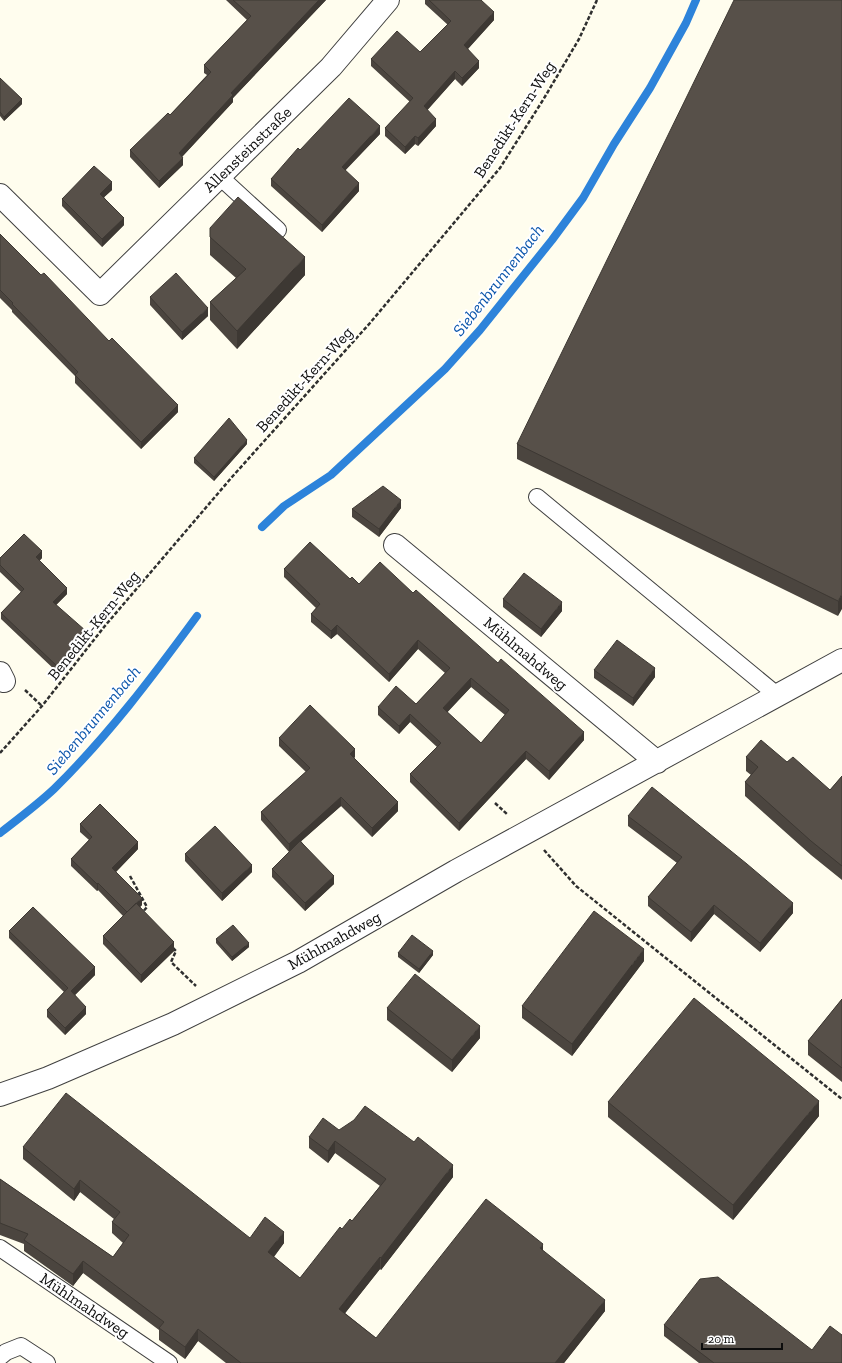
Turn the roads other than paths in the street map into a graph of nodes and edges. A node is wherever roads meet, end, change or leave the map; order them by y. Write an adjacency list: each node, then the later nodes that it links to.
1 (388, 0): 2 (street, Allensteinstraße)
2 (219, 176): 3 (street, Allensteinstraße); 4 (lane)
3 (0, 195)
4 (278, 230)
5 (537, 497): 8 (lane)
6 (396, 545): 9 (street, Mühlmahdweg)
7 (842, 660): 8 (street, Mühlmahdweg)
8 (778, 696): 9 (street, Mühlmahdweg)
9 (657, 762): 10 (street, Mühlmahdweg)
10 (0, 1095)
11 (0, 1248): 14 (lane, Mühlmahdweg)
12 (0, 1357): 13 (lane)
13 (47, 1363)
14 (169, 1363)

